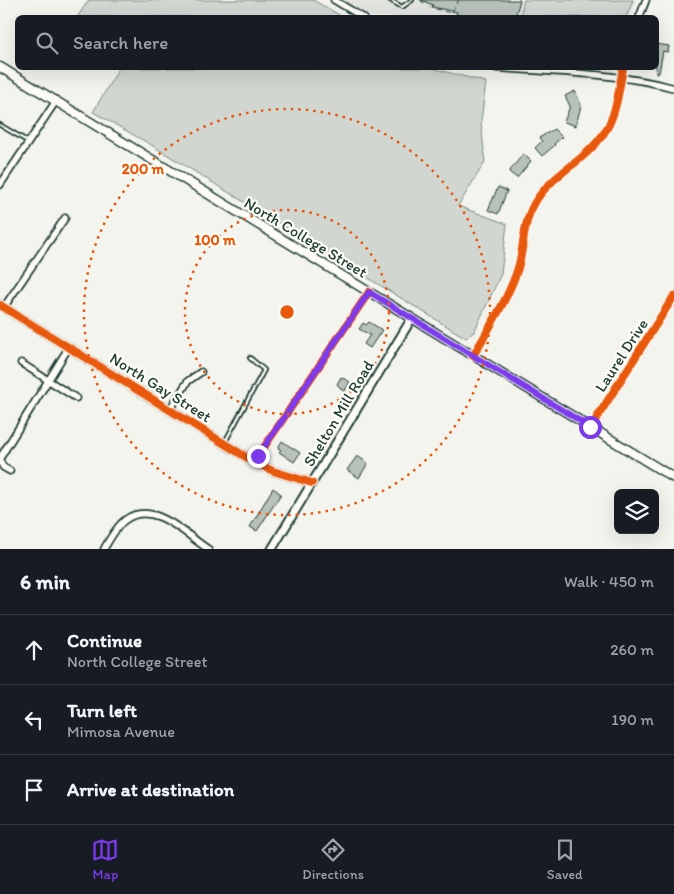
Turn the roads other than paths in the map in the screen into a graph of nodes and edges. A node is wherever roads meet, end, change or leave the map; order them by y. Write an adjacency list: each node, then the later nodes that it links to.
1 (334, 0): 5 (street)
2 (390, 0): 3 (lane)
3 (412, 0)
4 (646, 0): 6 (street)
5 (359, 15)
6 (640, 15)
7 (0, 67): 14 (main road, North College Street)
8 (521, 70): 11 (street)
9 (568, 70): 11 (lane)
10 (623, 70): 12 (street)
11 (571, 74): 12 (street)
12 (621, 79): 13 (street); 25 (street)
13 (674, 88)
14 (56, 101): 16 (street); 19 (main road, North College Street)
15 (0, 125): 16 (lane)
16 (28, 142): 17 (street)
17 (0, 185)
18 (65, 218): 22 (street)
19 (369, 292): 23 (main road, North College Street); 35 (street)
20 (674, 296): 21 (street, Laurel Drive)
21 (672, 305): 32 (street, Laurel Drive)
22 (2, 306): 24 (street, North Gay Street)
23 (412, 318): 25 (main road, North College Street); 38 (street, Shelton Mill Road)
24 (69, 347): 29 (street); 31 (street, North Gay Street)
25 (474, 356): 32 (main road, North College Street)
26 (250, 358): 33 (lane)
27 (21, 363): 29 (street)
28 (201, 372): 31 (street)
29 (48, 380): 30 (street); 34 (street)
30 (76, 398)
31 (170, 409): 33 (street, North Gay Street)
32 (590, 427): 37 (main road, North College Street)
33 (224, 443): 35 (street, North Gay Street)
34 (0, 459): 36 (street)
35 (254, 462): 38 (street, North Gay Street)
36 (10, 471)
37 (674, 478)
38 (312, 482): 41 (street, Shelton Mill Road)
39 (104, 549): 40 (street)
40 (208, 549)
41 (272, 549)

